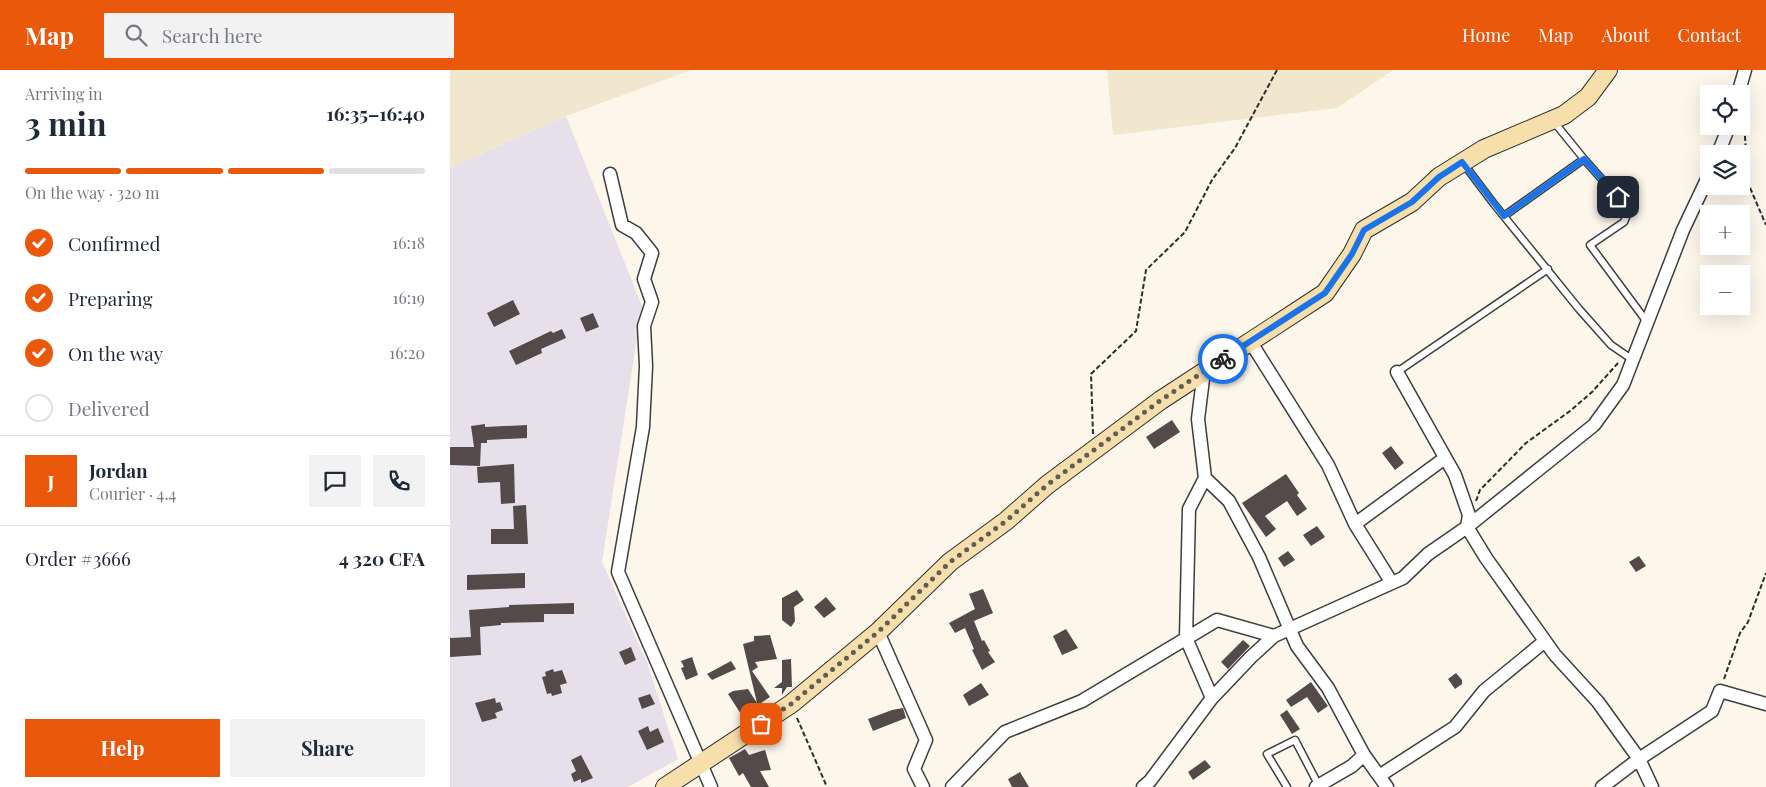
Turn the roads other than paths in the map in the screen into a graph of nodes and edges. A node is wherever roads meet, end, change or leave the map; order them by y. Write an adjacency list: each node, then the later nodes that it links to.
1 (1608, 70): 4 (main road)
2 (1745, 70): 3 (street)
3 (1741, 85)
4 (1553, 120): 5 (lane); 6 (main road)
5 (1584, 159): 9 (lane); 11 (lane)
6 (1462, 162): 9 (lane); 12 (main road)
7 (610, 174): 30 (street)
8 (1700, 194): 11 (street)
9 (1504, 216): 10 (lane)
10 (1548, 270): 13 (lane); 15 (lane)
11 (1648, 322): 13 (street)
12 (1250, 341): 14 (main road); 18 (street)
13 (1629, 357): 19 (street)
14 (1204, 371): 17 (street); 22 (main road)
15 (1397, 372): 16 (street)
16 (1445, 458): 18 (street); 19 (street)
17 (1205, 478): 21 (street); 24 (street)
18 (1355, 524): 20 (street)
19 (1467, 527): 20 (street); 25 (street)
20 (1392, 583): 21 (street)
21 (1289, 629): 23 (street); 28 (street)
22 (878, 632): 30 (main road); 35 (street)
23 (1274, 636): 24 (street); 26 (street)
24 (1186, 638): 26 (street); 36 (street)
25 (1545, 641): 29 (street); 31 (street)
26 (1212, 698): 37 (street)
27 (1766, 704): 29 (street)
28 (1364, 755): 31 (street); 32 (street)
29 (1640, 759): 40 (street); 41 (street)
30 (700, 763): 33 (main road); 34 (street)
31 (1379, 776): 39 (street)
32 (1318, 786): 38 (lane)
33 (665, 787)
34 (711, 787)
35 (924, 787)
36 (952, 787)
37 (1143, 787)
38 (1287, 787)
39 (1387, 787)
40 (1602, 787)
41 (1652, 787)

